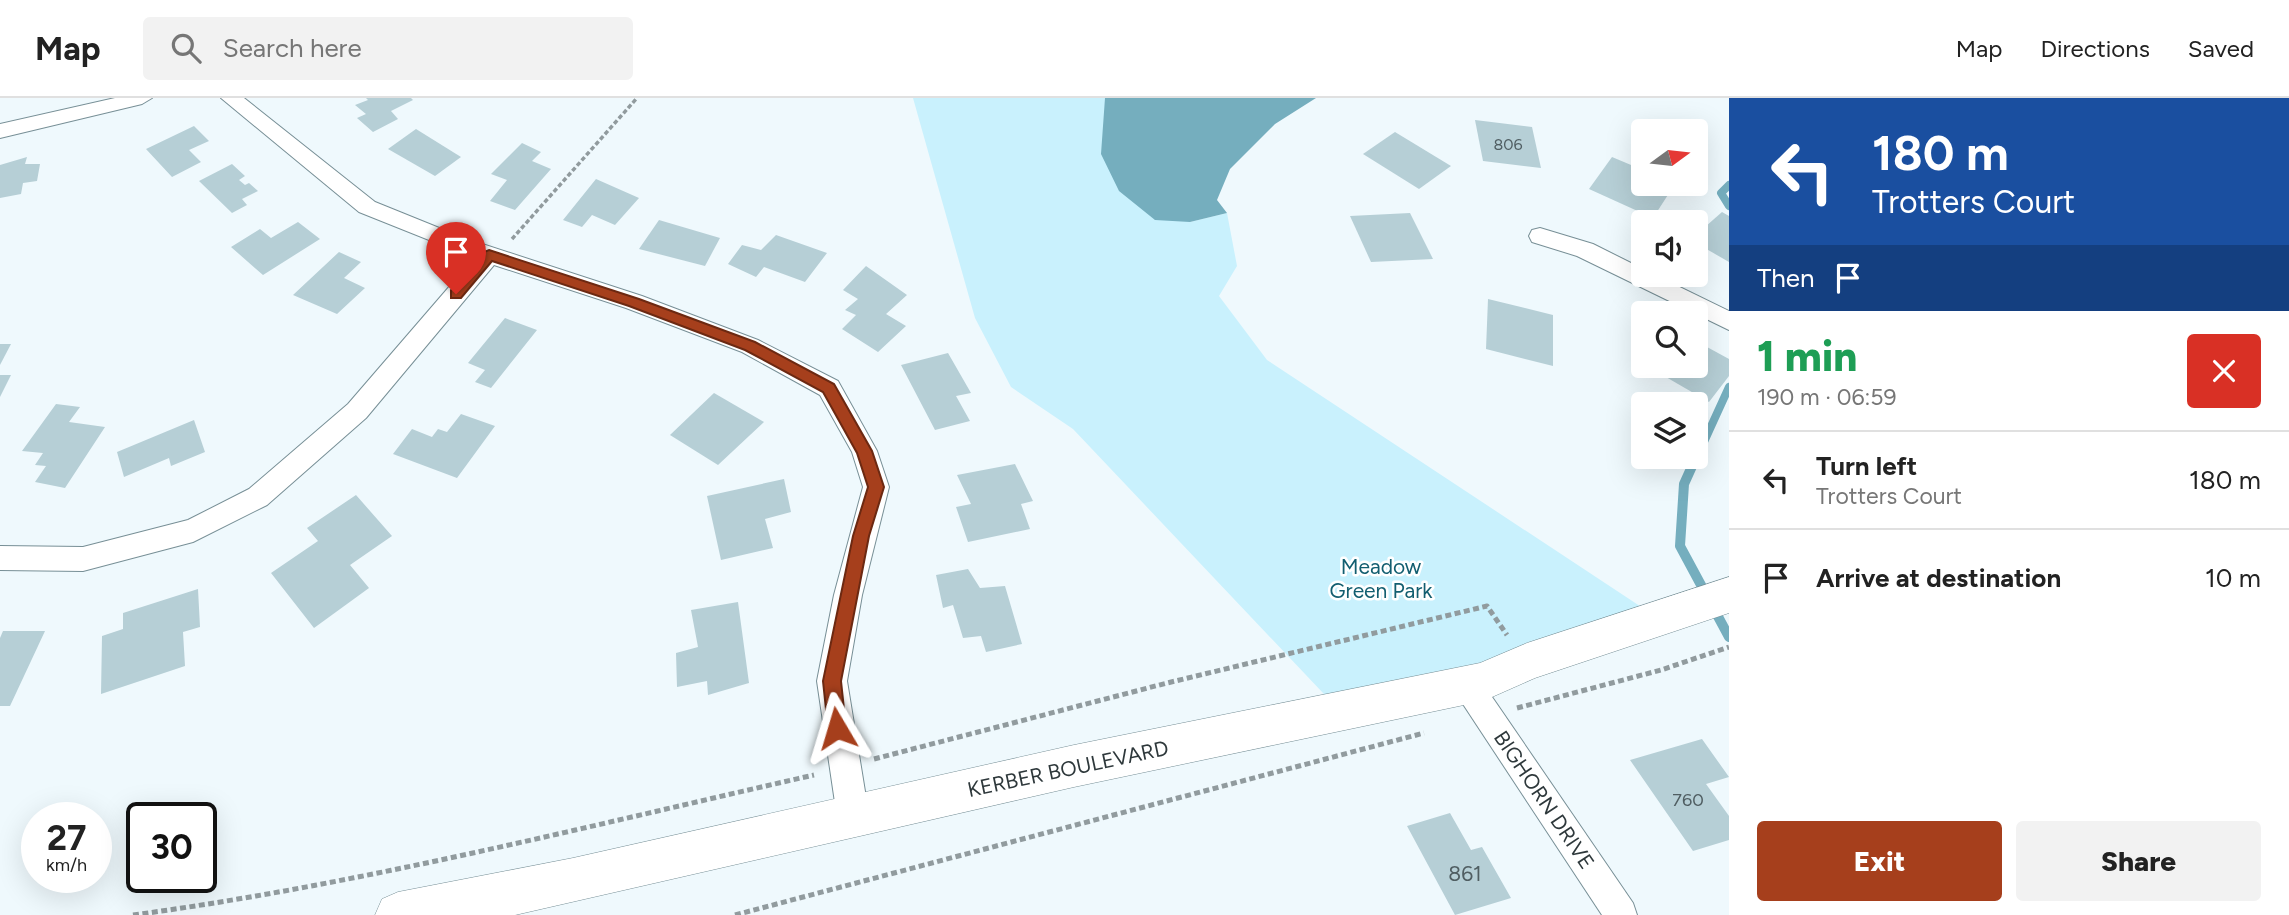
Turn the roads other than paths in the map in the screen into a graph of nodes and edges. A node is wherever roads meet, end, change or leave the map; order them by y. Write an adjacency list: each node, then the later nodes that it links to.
1 (142, 98): 3 (street)
2 (231, 98): 5 (street)
3 (0, 131)
4 (1540, 236): 6 (street)
5 (492, 256): 7 (street); 10 (street)
6 (1729, 321)
7 (0, 558)
8 (1729, 595): 9 (street, KERBER BOULEVARD)
9 (1477, 701): 10 (street, KERBER BOULEVARD); 12 (street, BIGHORN DRIVE)
10 (853, 816): 11 (street, KERBER BOULEVARD)
11 (398, 915)
12 (1621, 915)

